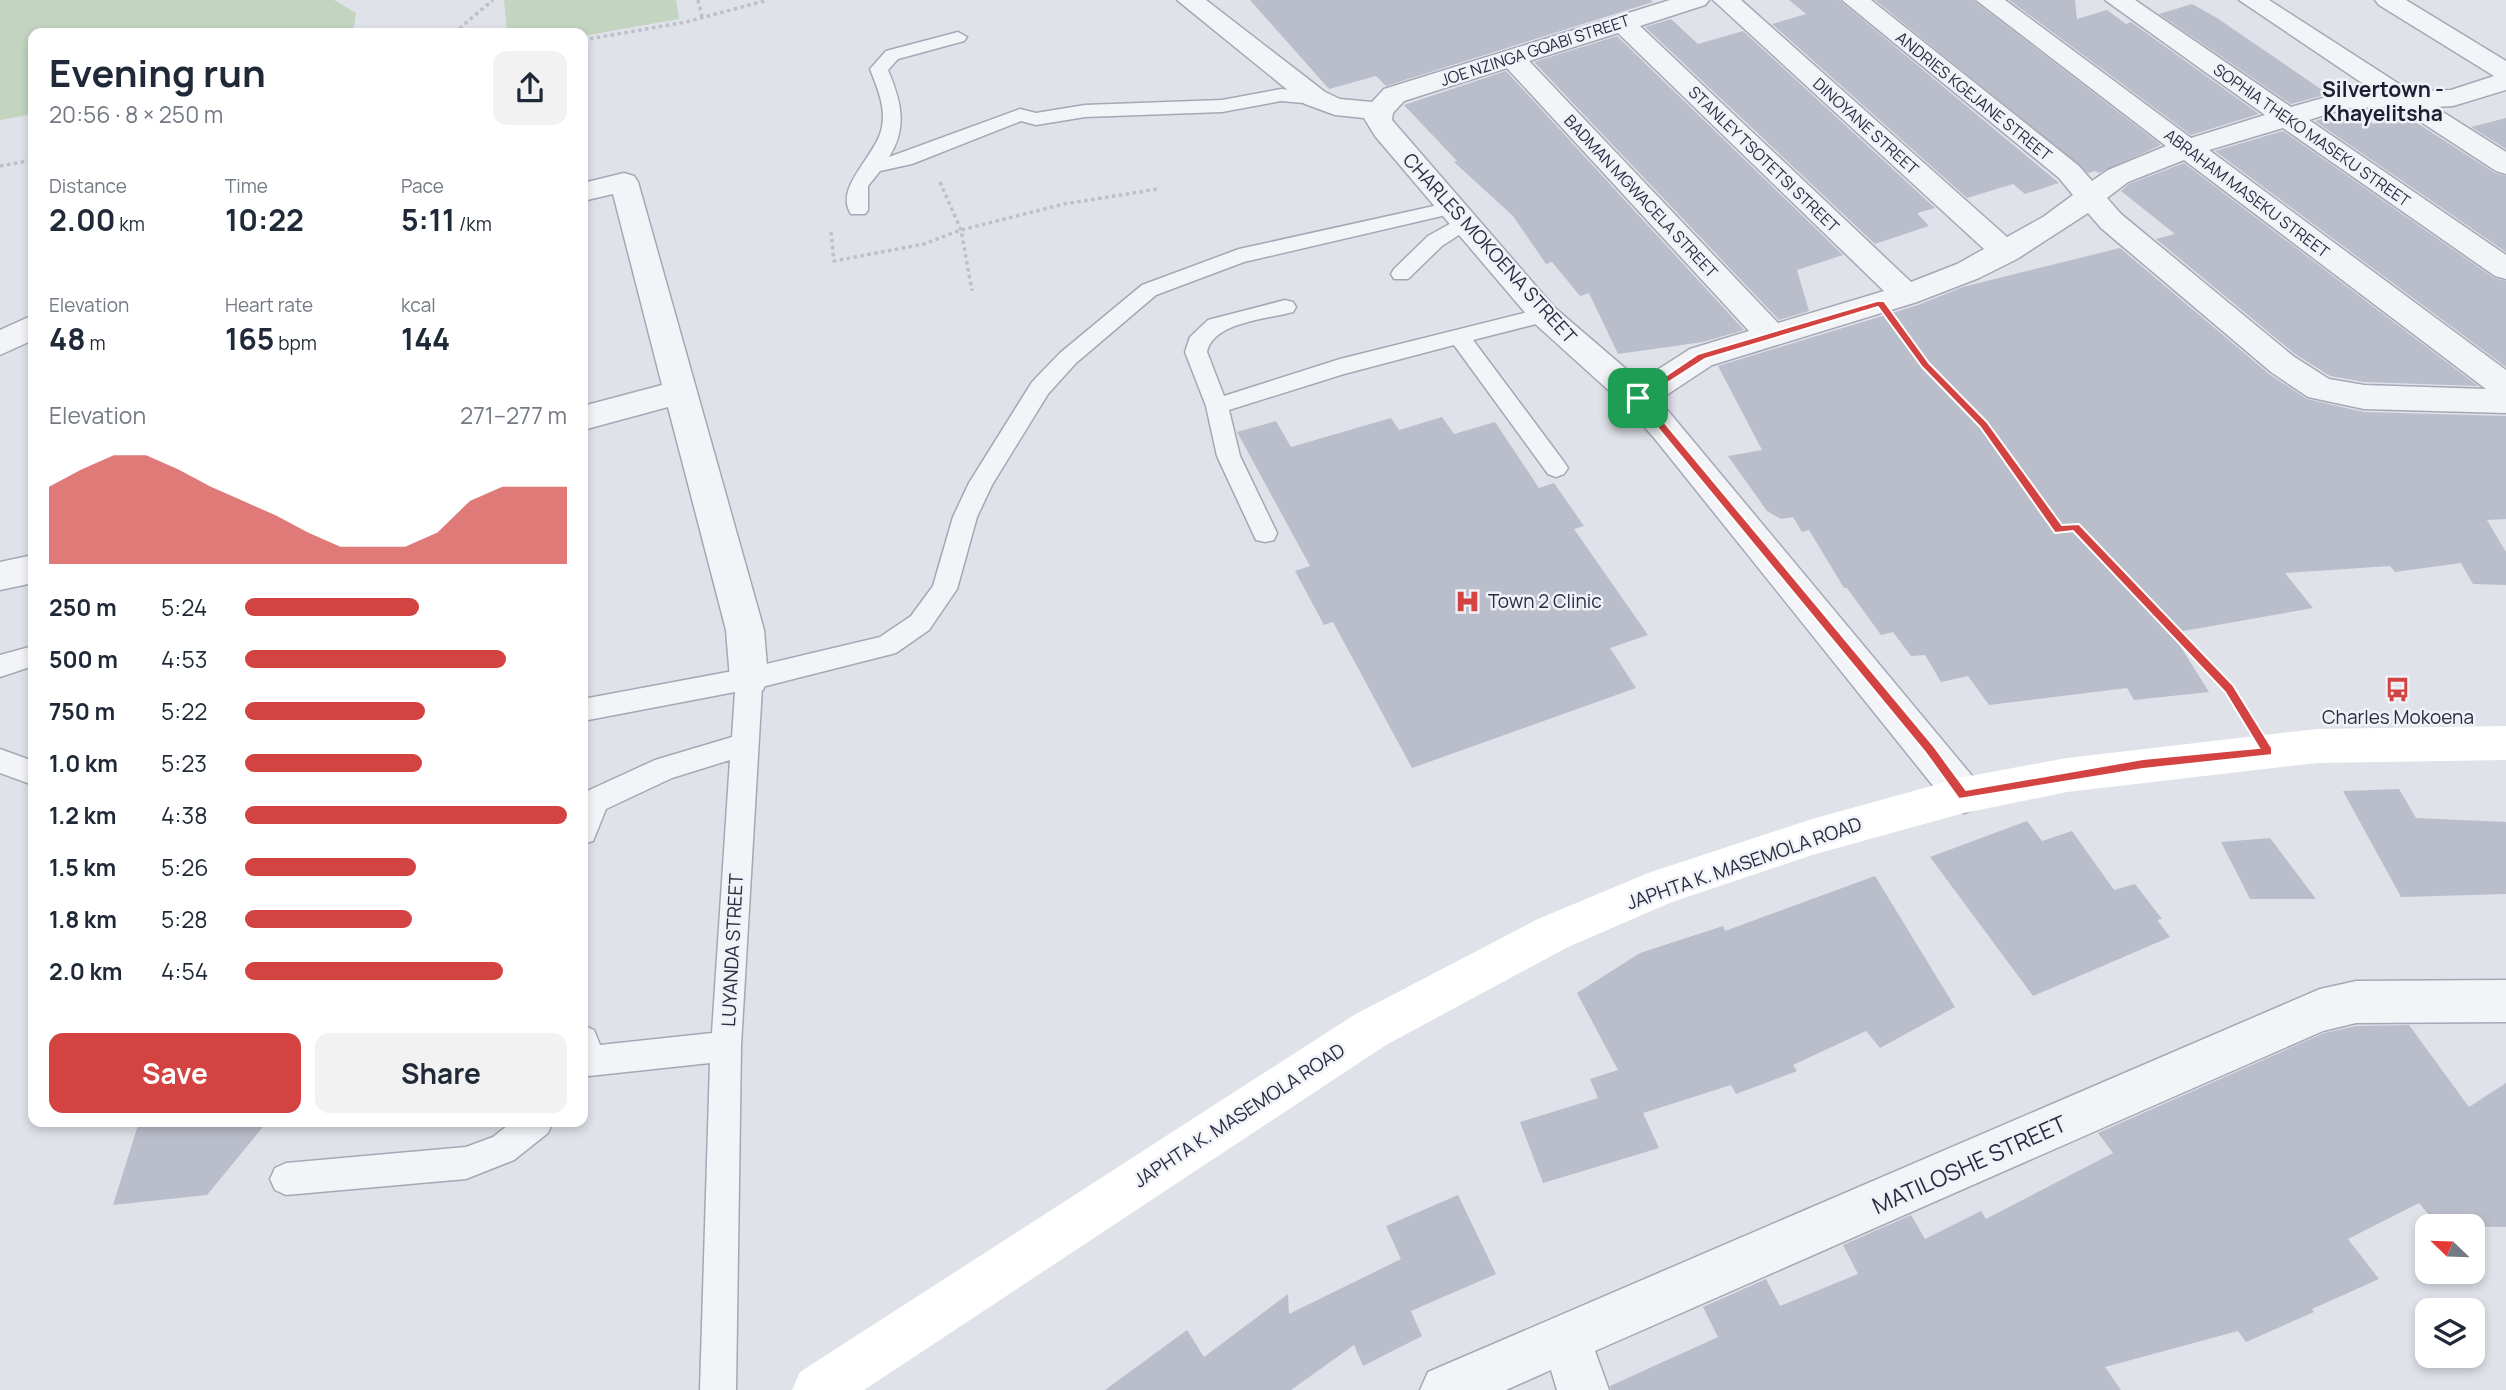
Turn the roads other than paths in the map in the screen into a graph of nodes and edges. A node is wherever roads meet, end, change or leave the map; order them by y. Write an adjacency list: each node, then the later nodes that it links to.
1 (1190, 0): 14 (street)
2 (1696, 0): 9 (street, JOE NZINGA GQABI STREET)
3 (1726, 0): 25 (street, DINOYANE STREET)
4 (1855, 0): 22 (street, ANDRIES KGEJANE STREET)
5 (1989, 0): 18 (street, ABRAHAM MASEKU STREET)
6 (2118, 0): 17 (street, SOPHIA THEKO MASEKU STREET)
7 (2252, 0): 15 (street)
8 (2388, 0): 12 (street)
9 (1621, 22): 11 (street, JOE NZINGA GQABI STREET); 28 (street, STANLEY TSOTETSI STREET)
10 (958, 37): 20 (lane)
11 (1510, 57): 16 (street, JOE NZINGA GQABI STREET); 32 (street, BADMAN MGWACELA STREET)
12 (2506, 72)
13 (2506, 81): 15 (street)
14 (1315, 98): 16 (street); 20 (lane)
15 (2405, 99): 17 (street); 19 (street)
16 (1380, 111): 24 (street, CHARLES MOKOENA STREET)
17 (2285, 116): 18 (street); 26 (street, SOPHIA THEKO MASEKU STREET)
18 (2187, 148): 22 (street); 35 (street, ABRAHAM MASEKU STREET)
19 (2506, 165)
20 (874, 166): 23 (lane)
21 (588, 190): 36 (street)
22 (2088, 196): 25 (street); 38 (street, ANDRIES KGEJANE STREET)
23 (858, 210)
24 (1458, 215): 27 (lane); 30 (street, CHARLES MOKOENA STREET); 47 (lane)
25 (2006, 252): 28 (street)
26 (2506, 269)
27 (1401, 274)
28 (1893, 299): 32 (street)
29 (1285, 307): 39 (lane)
30 (1544, 315): 33 (lane); 37 (street, CHARLES MOKOENA STREET)
31 (28, 329): 34 (street)
32 (1771, 335): 37 (street)
33 (1459, 337): 39 (lane); 41 (lane)
34 (0, 344)
35 (2506, 387)
36 (680, 392): 40 (street); 47 (street)
37 (1638, 398): 53 (street, CHARLES MOKOENA STREET)
38 (2506, 401)
39 (1217, 406): 42 (lane)
40 (588, 417)
41 (1556, 468)
42 (1265, 533)
43 (28, 570): 44 (street)
44 (0, 576)
45 (28, 658): 46 (lane)
46 (0, 666)
47 (749, 679): 48 (lane); 50 (lane, LUYANDA STREET)
48 (588, 709)
49 (2506, 743): 53 (main road, JAPHTA K. MASEMOLA ROAD)
50 (743, 745): 54 (lane); 56 (lane, LUYANDA STREET)
51 (0, 761): 52 (lane)
52 (28, 771)
53 (1964, 795): 62 (main road, JAPHTA K. MASEMOLA ROAD)
54 (589, 803)
55 (2506, 1001): 60 (street, MATILOSHE STREET)
56 (726, 1046): 57 (lane); 61 (lane, LUYANDA STREET)
57 (588, 1057)
58 (531, 1127): 59 (lane)
59 (286, 1179)
60 (1566, 1339): 63 (street, MATILOSHE STREET); 64 (street)
61 (718, 1390)
62 (818, 1390)
63 (1446, 1390)
64 (1583, 1390)

